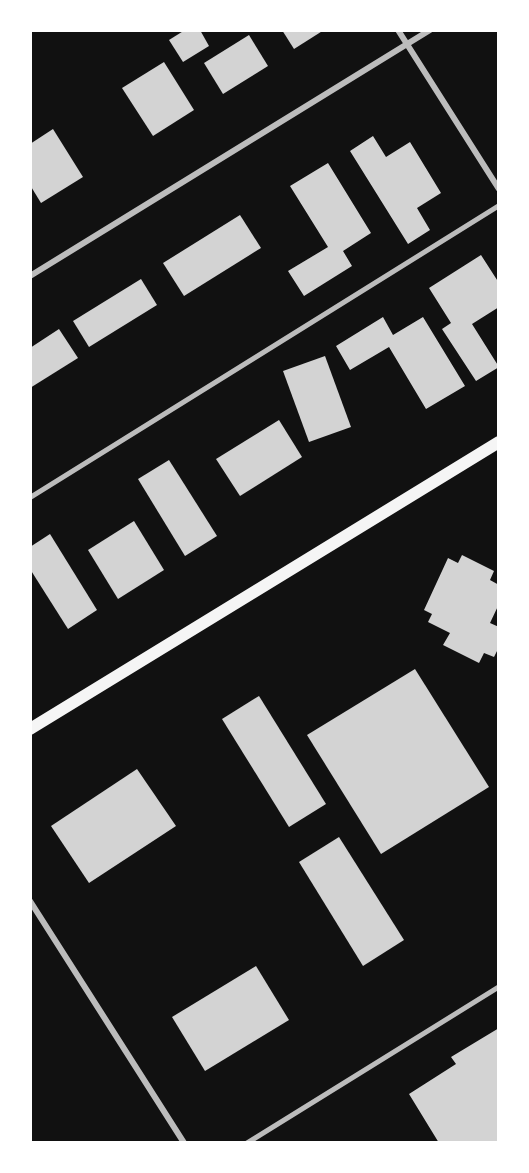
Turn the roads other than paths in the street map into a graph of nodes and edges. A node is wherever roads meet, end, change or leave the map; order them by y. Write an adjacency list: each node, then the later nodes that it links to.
1 (398, 30): 3 (street)
2 (430, 30): 3 (street)
3 (408, 44): 4 (street); 6 (street)
4 (499, 189)
5 (499, 205): 8 (lane)
6 (30, 276)
7 (499, 442): 9 (main road)
8 (30, 497)
9 (30, 729)
10 (30, 902): 12 (street)
11 (499, 986): 13 (lane)
12 (184, 1143)
13 (246, 1143)

